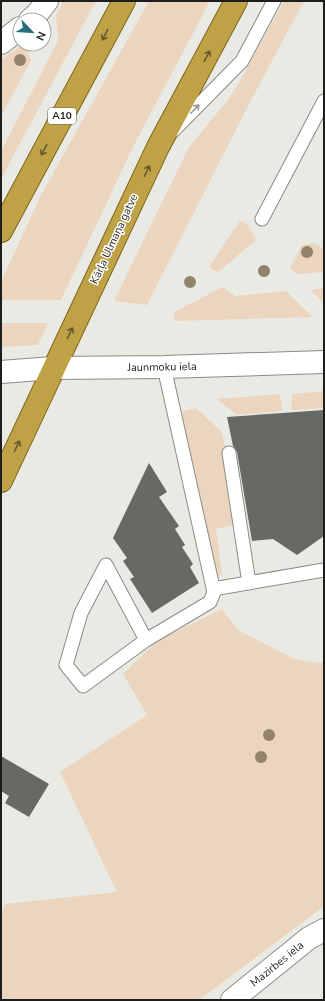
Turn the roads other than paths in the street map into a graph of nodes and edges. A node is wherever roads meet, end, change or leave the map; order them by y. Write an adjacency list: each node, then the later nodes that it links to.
1 (47, 1): 5 (street)
2 (124, 1): 11 (highway, A10, one-way to 11)
3 (236, 1): 9 (highway, Kārļa Ulmaņa gatve, one-way to 3)
4 (274, 1): 9 (lane, one-way to 4)
5 (37, 12)
6 (12, 34): 7 (street)
7 (1, 42)
8 (324, 101): 10 (lane)
9 (158, 147): 13 (highway, Kārļa Ulmaņa gatve, one-way to 9)
10 (262, 220)
11 (1, 231)
12 (324, 362): 14 (street, Jaunmoku iela)
13 (53, 368): 14 (street, Jaunmoku iela); 15 (street, Jaunmoku iela); 17 (highway, Kārļa Ulmaņa gatve, one-way to 13)
14 (164, 368): 20 (lane)
15 (1, 372)
16 (229, 453): 19 (lane)
17 (1, 481)
18 (324, 570): 19 (lane)
19 (249, 583): 20 (lane)
20 (213, 589): 21 (lane)
21 (146, 640): 21 (lane)
22 (324, 930): 23 (street, Mazirbes iela)
23 (232, 1000)

